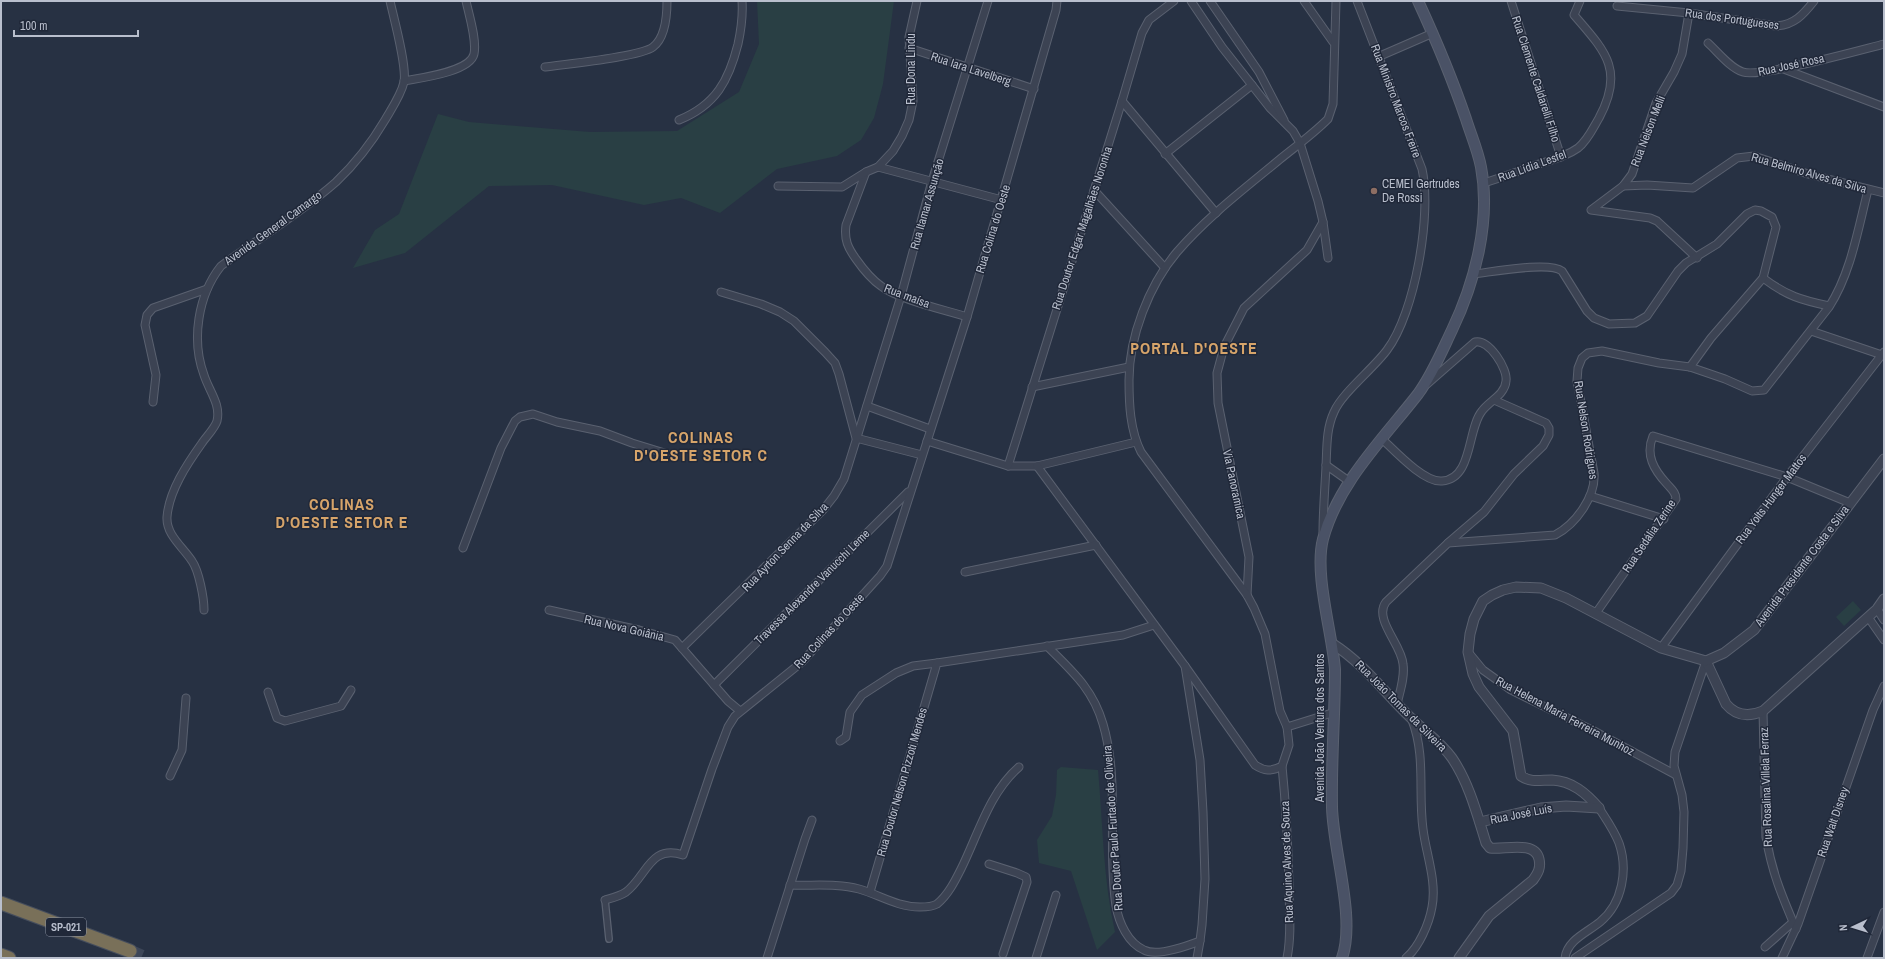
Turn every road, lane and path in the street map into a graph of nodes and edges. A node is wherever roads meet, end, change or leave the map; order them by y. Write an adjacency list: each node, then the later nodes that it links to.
1 (390, 1): 29 (street)
2 (466, 1): 29 (street)
3 (667, 1): 26 (street)
4 (742, 1): 34 (street)
5 (917, 1): 24 (street, Rua Dona Lindu)
6 (988, 1): 27 (street, Rua Itamar Assunção)
7 (1056, 1): 31 (street, Rua Colina do Oeste)
8 (1174, 1): 32 (street, Rua Doutor Edgar Magalhães Noronha)
9 (1191, 1): 30 (street)
10 (1210, 1): 35 (street)
11 (1304, 1): 21 (street)
12 (1336, 1): 21 (street)
13 (1357, 1): 25 (street, Rua Ministro Marcos Freire)
14 (1418, 1): 20 (main road, Avenida João Ventura dos Santos)
15 (1511, 1): 38 (street, Rua Clemente Caldarelli Filho)
16 (1580, 1): 38 (street, Rua Lídia Lesfel)
17 (1814, 1): 19 (street, Rua dos Portugueses)
18 (1617, 6): 19 (street, Rua dos Portugueses)
19 (1689, 12): 44 (street, Rua Nelson Melli)
20 (1432, 33): 25 (street); 42 (main road, Avenida João Ventura dos Santos)
21 (1333, 42): 36 (street)
22 (1708, 43): 28 (street, Rua José Rosa)
23 (1884, 44): 28 (street, Rua José Rosa)
24 (909, 48): 27 (street, Rua Iara Lavelberg); 39 (street, Rua Dona Lindu)
25 (1380, 56): 78 (street, Rua Ministro Marcos Freire)
26 (545, 67)
27 (967, 68): 31 (street, Rua Iara Lavelberg); 41 (street, Rua Itamar Assunção)
28 (1780, 68): 33 (street)
29 (404, 81): 56 (street, Avenida General Camargo)
30 (1252, 85): 35 (street); 37 (street)
31 (1034, 89): 48 (street, Rua Colina do Oeste)
32 (1122, 101): 37 (street); 45 (street, Rua Doutor Edgar Magalhães Noronha)
33 (1884, 107)
34 (679, 120)
35 (1287, 126): 36 (street)
36 (1300, 143): 49 (street); 50 (street)
37 (1165, 154): 49 (street)
38 (1561, 157): 42 (street, Rua Lídia Lesfel)
39 (878, 166): 40 (street, Rua Dona Lindu); 41 (street)
40 (866, 172): 43 (street, Rua Dona Lindu); 58 (street, Rua maísa)
41 (932, 181): 48 (street); 58 (street, Rua Itamar Assunção)
42 (1484, 184): 54 (main road, Avenida João Ventura dos Santos)
43 (778, 186)
44 (1623, 186): 46 (street, Rua Belmiro Alves da Silva); 52 (street, Rua Nelson Melli)
45 (1094, 190): 53 (street); 65 (street, Rua Doutor Edgar Magalhães Noronha)
46 (1868, 190): 47 (street, Rua Belmiro Alves da Silva); 59 (street, Rua Nelson Rodrigues)
47 (1884, 193)
48 (1002, 200): 60 (street, Rua Colina do Oeste)
49 (1216, 213): 53 (street)
50 (1323, 222): 51 (street); 92 (street, Via Panoramica)
51 (1328, 258)
52 (1697, 258): 54 (street); 55 (street)
53 (1165, 268): 63 (street)
54 (1474, 274): 66 (main road, Avenida João Ventura dos Santos)
55 (1763, 278): 59 (street); 64 (street)
56 (207, 289): 68 (street); 95 (street, Avenida General Camargo)
57 (720, 292): 71 (street)
58 (901, 296): 60 (street, Rua maísa); 69 (street, Rua Itamar Assunção)
59 (1830, 306): 61 (street, Rua Nelson Rodrigues)
60 (967, 317): 70 (street, Rua Colina do Oeste)
61 (1811, 330): 62 (street); 64 (street, Rua Nelson Rodrigues)
62 (1883, 353): 81 (street, Rua Yolts Hunger Mattos)
63 (1129, 367): 65 (street); 74 (street)
64 (1690, 367): 84 (street, Rua Nelson Rodrigues)
65 (1032, 387): 79 (street, Rua Doutor Edgar Magalhães Noronha)
66 (1420, 392): 67 (street); 72 (main road, Avenida João Ventura dos Santos)
67 (1494, 400): 72 (street); 88 (street)
68 (153, 402)
69 (867, 406): 70 (street); 71 (street, Rua Ayrton Senna da Silva)
70 (930, 429): 73 (street, Rua Colina do Oeste)
71 (856, 438): 76 (street); 104 (street, Rua Ayrton Senna da Silva)
72 (1381, 438): 82 (main road, Avenida João Ventura dos Santos)
73 (927, 441): 76 (street, Rua Colina do Oeste); 79 (street)
74 (1136, 442): 80 (street); 92 (street)
75 (671, 455): 90 (street)
76 (922, 455): 83 (street, Rua Colinas do Oeste)
77 (1884, 459): 85 (street, Avenida Presidente Costa e Silva)
78 (1326, 464): 82 (street); 87 (street, Rua Ministro Marcos Freire)
79 (1008, 466): 80 (street)
80 (1037, 466): 89 (street)
81 (1787, 477): 85 (street); 86 (street, Rua Sedália Zerine); 105 (street, Rua Yolts Hunger Mattos)
82 (1350, 482): 87 (main road, Avenida João Ventura dos Santos)
83 (910, 490): 110 (street, Travessa Alexandre Vanucchi Leme); 116 (street, Rua Colinas do Oeste)
84 (1590, 496): 86 (street); 88 (street, Rua Nelson Rodrigues)
85 (1850, 502): 107 (street, Avenida Presidente Costa e Silva)
86 (1664, 519): 97 (street, Rua Sedália Zerine)
87 (1323, 538): 102 (main road, Avenida João Ventura dos Santos)
88 (1448, 543): 115 (street)
89 (1096, 545): 91 (street); 100 (street)
90 (463, 548)
91 (964, 572)
92 (1247, 595): 120 (street)
93 (1884, 599): 94 (street)
94 (1877, 609): 98 (street); 99 (street)
95 (204, 610)
96 (549, 610): 104 (street, Rua Nova Goiânia)
97 (1596, 614): 105 (street); 106 (street)
98 (1868, 616): 101 (street); 117 (street, Rua Rosalina Villela Ferraz)
99 (1884, 620)
100 (1154, 625): 103 (street); 109 (street)
101 (1884, 640)
102 (1332, 644): 115 (street, Rua João Tomas da Silveira); 118 (main road, Avenida João Ventura dos Santos)
103 (1047, 646): 108 (street); 144 (street, Rua Doutor Paulo Furtado de Oliveira)
104 (682, 648): 110 (street, Rua Nova Goiânia)
105 (1661, 648): 107 (street)
106 (1468, 652): 124 (street, Rua Helena Maria Ferreira Munhoz); 126 (street)
107 (1706, 661): 117 (street, Rua Rosalina Villela Ferraz); 124 (street)
108 (937, 663): 121 (street); 131 (street, Rua Doutor Nelson Pizzoti Mendes)
109 (1185, 666): 122 (street); 139 (street)
110 (714, 685): 116 (street, Rua Nova Goiânia)
111 (1884, 686): 137 (street, Rua Walt Disney)
112 (351, 690): 113 (street)
113 (268, 692)
114 (186, 698): 125 (street)
115 (1397, 704): 119 (street, Rua João Tomas da Silveira)
116 (740, 711): 133 (street, Rua Colinas do Oeste)
117 (1763, 711): 136 (street, Rua Rosalina Villela Ferraz)
118 (1335, 712): 120 (street); 150 (main road, Avenida João Ventura dos Santos)
119 (1412, 719): 128 (street, Rua João Tomas da Silveira); 151 (street)
120 (1287, 727): 122 (street)
121 (840, 742)
122 (1282, 766): 149 (street, Rua Aquino Alves de Souza)
123 (1019, 767): 131 (street)
124 (1676, 775): 154 (street)
125 (170, 776)
126 (1599, 808): 128 (street, Rua José Luís); 153 (street)
127 (812, 820): 130 (street)
128 (1480, 822): 152 (street, Rua João Tomas da Silveira)
129 (989, 864): 142 (street)
130 (790, 885): 131 (street); 146 (street)
131 (870, 892)
132 (1056, 895): 147 (street)
133 (605, 900): 138 (street)
134 (1, 903): 141 (highway, SP-021)
135 (1884, 912): 156 (street)
136 (1793, 922): 137 (street, Rua Rosalina Villela Ferraz); 140 (street)
137 (1796, 929): 155 (street, Rua Walt Disney)
138 (609, 939)
139 (1200, 941): 144 (street, Rua Doutor Paulo Furtado de Oliveira); 148 (street)
140 (1765, 947)
141 (130, 952)
142 (1003, 954)
143 (1, 955): 145 (highway)
144 (1150, 955)
145 (9, 958)
146 (767, 958)
147 (1036, 958)
148 (1197, 958)
149 (1287, 958)
150 (1342, 958)
151 (1406, 958)
152 (1459, 958)
153 (1565, 958)
154 (1575, 958)
155 (1782, 958)
156 (1867, 958)

